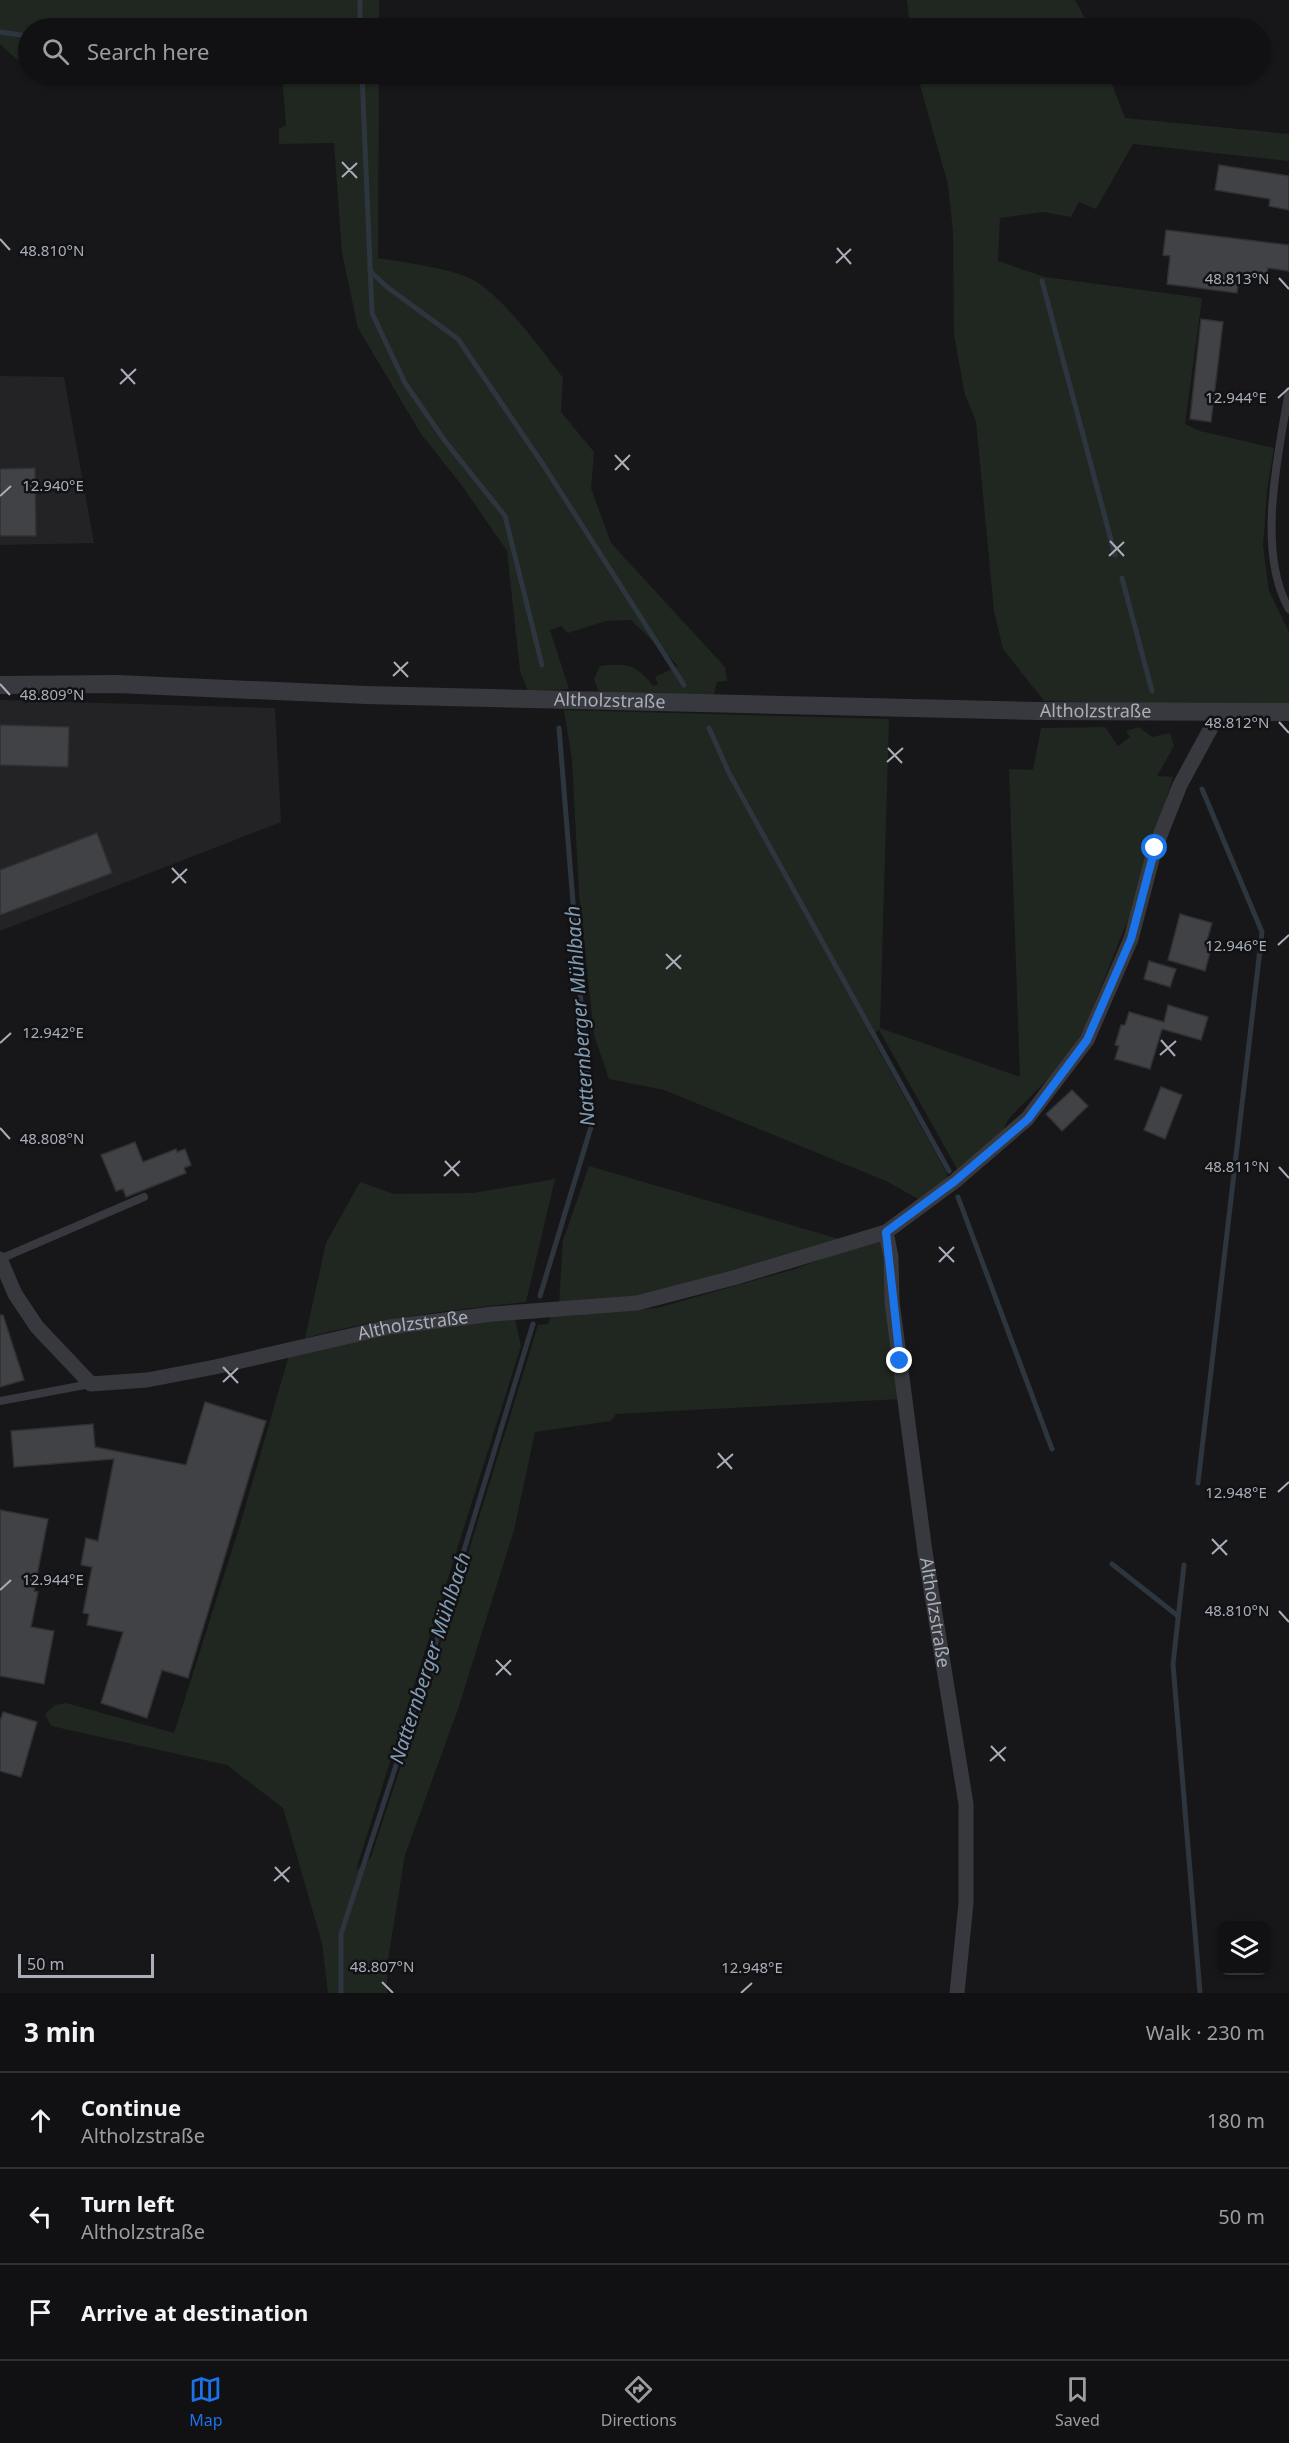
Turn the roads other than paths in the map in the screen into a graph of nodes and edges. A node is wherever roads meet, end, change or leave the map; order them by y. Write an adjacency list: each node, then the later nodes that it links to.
1 (1289, 392): 2 (lane)
2 (1289, 609)
3 (0, 685): 5 (street, Altholzstraße)
4 (1289, 712): 5 (street, Altholzstraße)
5 (1219, 713): 7 (street, Altholzstraße)
6 (144, 1197): 8 (lane)
7 (886, 1232): 9 (street, Altholzstraße); 11 (street, Altholzstraße)
8 (0, 1259): 9 (street)
9 (91, 1384): 10 (lane)
10 (0, 1401)
11 (957, 1993)

